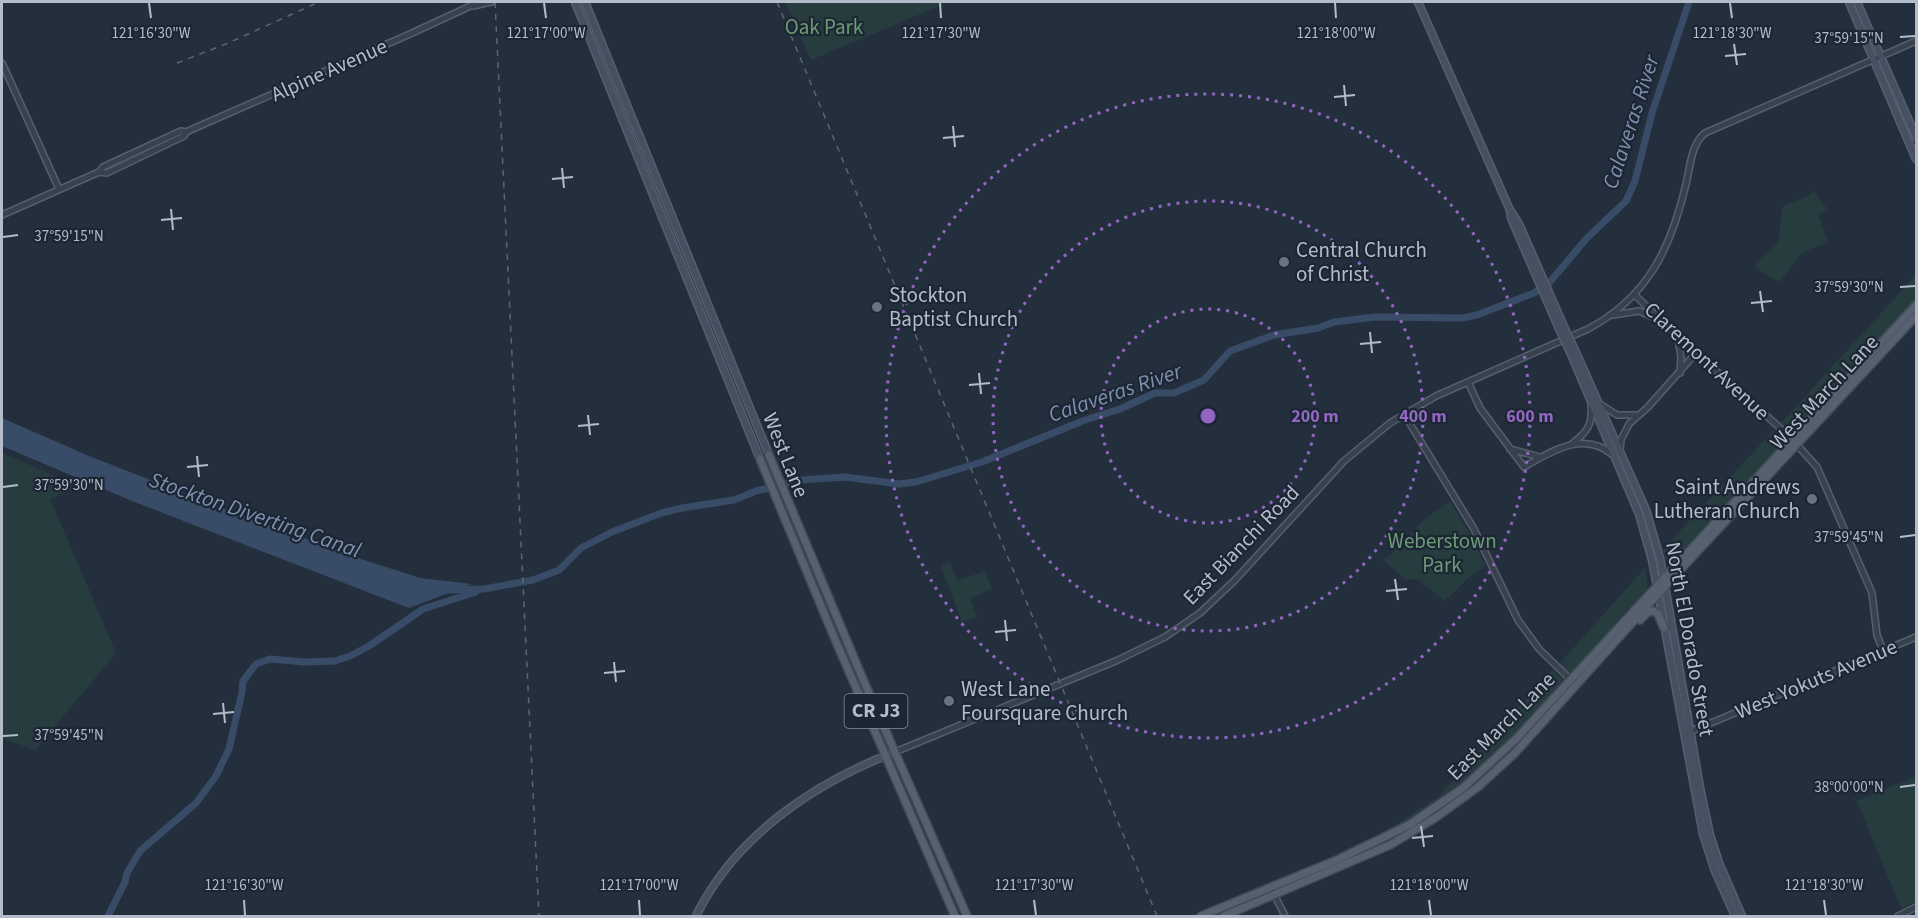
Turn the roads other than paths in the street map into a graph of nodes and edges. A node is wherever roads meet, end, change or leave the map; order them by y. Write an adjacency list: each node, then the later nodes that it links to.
1 (479, 2): 8 (street, Alpine Avenue)
2 (491, 2): 8 (street, Alpine Avenue)
3 (575, 2): 27 (main road, West Lane / CR J3)
4 (585, 2): 29 (main road, West Lane / CR J3)
5 (1418, 2): 24 (main road, North El Dorado Street, bridge)
6 (1850, 2): 10 (main road)
7 (1858, 3): 10 (main road)
8 (472, 6): 16 (street, Alpine Avenue)
9 (1917, 41): 10 (street)
10 (1878, 58): 12 (main road); 13 (main road); 18 (street)
11 (2, 63): 16 (street)
12 (1893, 102): 13 (main road); 15 (main road)
13 (1907, 115): 14 (main road)
14 (1917, 137)
15 (1917, 159)
16 (59, 189): 17 (street, Alpine Avenue)
17 (2, 215)
18 (1635, 295): 20 (street); 22 (street, Claremont Avenue)
19 (1917, 305): 36 (main road, West March Lane)
20 (1611, 315): 22 (street); 28 (street, East Bianchi Road)
21 (1917, 316): 36 (main road, West March Lane)
22 (1658, 319): 23 (street, Claremont Avenue)
23 (1677, 337): 25 (street, Claremont Avenue); 26 (street)
24 (1572, 351): 30 (main road, North El Dorado Street); 31 (main road, North El Dorado Street)
25 (1696, 353): 26 (street); 36 (street, Claremont Avenue)
26 (1680, 373): 34 (street)
27 (727, 374): 29 (main road); 32 (main road, West Lane / CR J3)
28 (1468, 382): 33 (street, East Bianchi Road); 38 (street)
29 (744, 395): 35 (main road, West Lane / CR J3)
30 (1598, 403): 34 (street); 39 (main road, North El Dorado Street)
31 (1591, 405): 37 (street); 40 (main road, North El Dorado Street)
32 (741, 409): 35 (main road); 43 (main road, West Lane / CR J3)
33 (1404, 414): 50 (street); 53 (street, East Bianchi Road)
34 (1637, 415): 39 (street)
35 (756, 425): 41 (main road, West Lane / CR J3)
36 (1795, 442): 44 (main road, West March Lane); 49 (street, Claremont Avenue)
37 (1572, 444): 40 (street); 42 (street)
38 (1510, 449): 42 (street); 42 (street)
39 (1620, 451): 44 (main road, North El Dorado Street)
40 (1613, 455): 45 (main road, North El Dorado Street)
41 (769, 456): 53 (main road, West Lane / CR J3)
42 (1542, 457)
43 (760, 459): 54 (main road, West Lane / CR J3)
44 (1665, 583): 45 (main road, West March Lane); 51 (main road, North El Dorado Street)
45 (1656, 591): 46 (main road, North El Dorado Street); 47 (main road, East March Lane); 50 (main road, East March Lane)
46 (1664, 628): 47 (main road); 52 (main road, North El Dorado Street)
47 (1626, 630): 50 (main road, East March Lane)
48 (1917, 637): 49 (street, West Yokuts Avenue)
49 (1883, 651): 51 (street, West Yokuts Avenue)
50 (1573, 682): 55 (main road, East March Lane)
51 (1691, 732): 52 (street, West Yokuts Avenue); 64 (main road, North El Dorado Street)
52 (1683, 735): 63 (main road, North El Dorado Street)
53 (895, 752): 54 (main road, East Bianchi Road); 59 (main road, West Lane / CR J3)
54 (886, 755): 57 (main road, East Bianchi Road); 58 (main road, West Lane / CR J3)
55 (1273, 891): 60 (main road, East March Lane); 61 (main road, East March Lane); 62 (street)
56 (1917, 907): 65 (street)
57 (696, 916)
58 (955, 916)
59 (968, 916)
60 (1201, 916)
61 (1224, 916)
62 (1285, 916)
63 (1735, 916)
64 (1742, 916)
65 (1898, 916)

